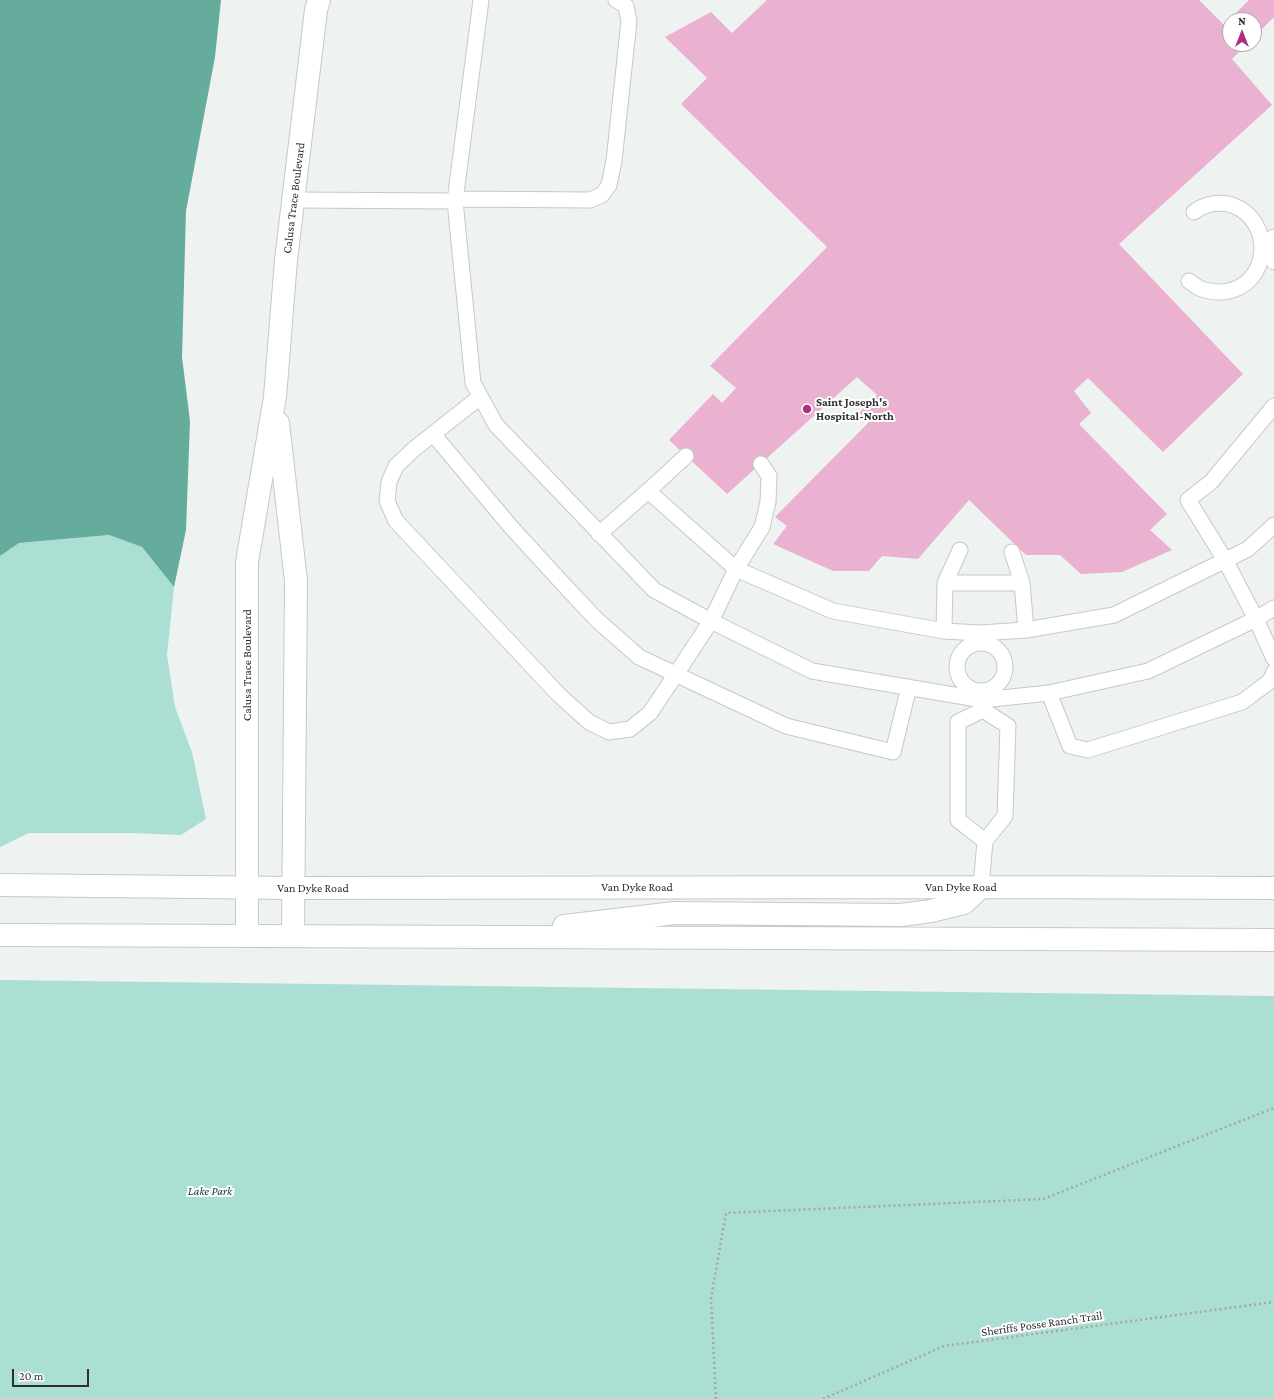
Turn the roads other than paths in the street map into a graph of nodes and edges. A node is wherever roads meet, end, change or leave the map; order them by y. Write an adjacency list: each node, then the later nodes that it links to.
1 (319, 0): 4 (main road, Calusa Trace Boulevard)
2 (480, 0): 5 (lane)
3 (616, 0): 5 (lane)
4 (293, 200): 5 (lane); 10 (main road, Calusa Trace Boulevard)
5 (456, 200): 11 (lane)
6 (1194, 212): 7 (lane)
7 (1269, 240): 8 (lane); 9 (lane)
8 (1274, 262)
9 (1189, 281)
10 (275, 397): 39 (main road, Calusa Trace Boulevard); 41 (main road, Calusa Trace Boulevard)
11 (480, 397): 13 (lane); 18 (lane)
12 (1274, 406): 21 (lane)
13 (433, 434): 33 (lane); 33 (lane)
14 (686, 456): 16 (lane)
15 (761, 464): 22 (lane)
16 (648, 491): 18 (lane); 22 (lane)
17 (1274, 525): 21 (lane)
18 (600, 534): 27 (lane)
19 (960, 550): 23 (lane)
20 (1012, 552): 24 (lane)
21 (1225, 560): 26 (lane); 28 (lane)
22 (736, 569): 27 (lane); 29 (lane)
23 (945, 582): 24 (lane); 29 (lane)
24 (1022, 583): 28 (lane)
25 (1274, 608): 26 (lane)
26 (1256, 619): 31 (lane); 35 (lane)
27 (711, 621): 33 (lane); 34 (lane)
28 (1026, 630): 30 (lane)
29 (944, 631): 30 (lane)
30 (980, 638): 36 (lane); 36 (lane)
31 (1274, 659)
32 (1274, 672): 35 (lane)
33 (676, 674): 34 (lane)
34 (909, 687): 36 (lane)
35 (1049, 693): 36 (lane)
36 (983, 700): 37 (lane); 37 (lane)
37 (984, 841): 40 (lane)
38 (0, 884): 39 (main road, Van Dyke Road)
39 (247, 887): 41 (main road, Van Dyke Road); 44 (main road, Calusa Trace Boulevard)
40 (981, 887): 41 (main road, Van Dyke Road); 42 (main road, Van Dyke Road); 46 (main road)
41 (292, 888): 45 (main road, Calusa Trace Boulevard)
42 (1274, 888)
43 (0, 935): 44 (main road)
44 (247, 936): 45 (main road)
45 (293, 936): 46 (main road)
46 (463, 937): 47 (main road)
47 (1274, 940)

